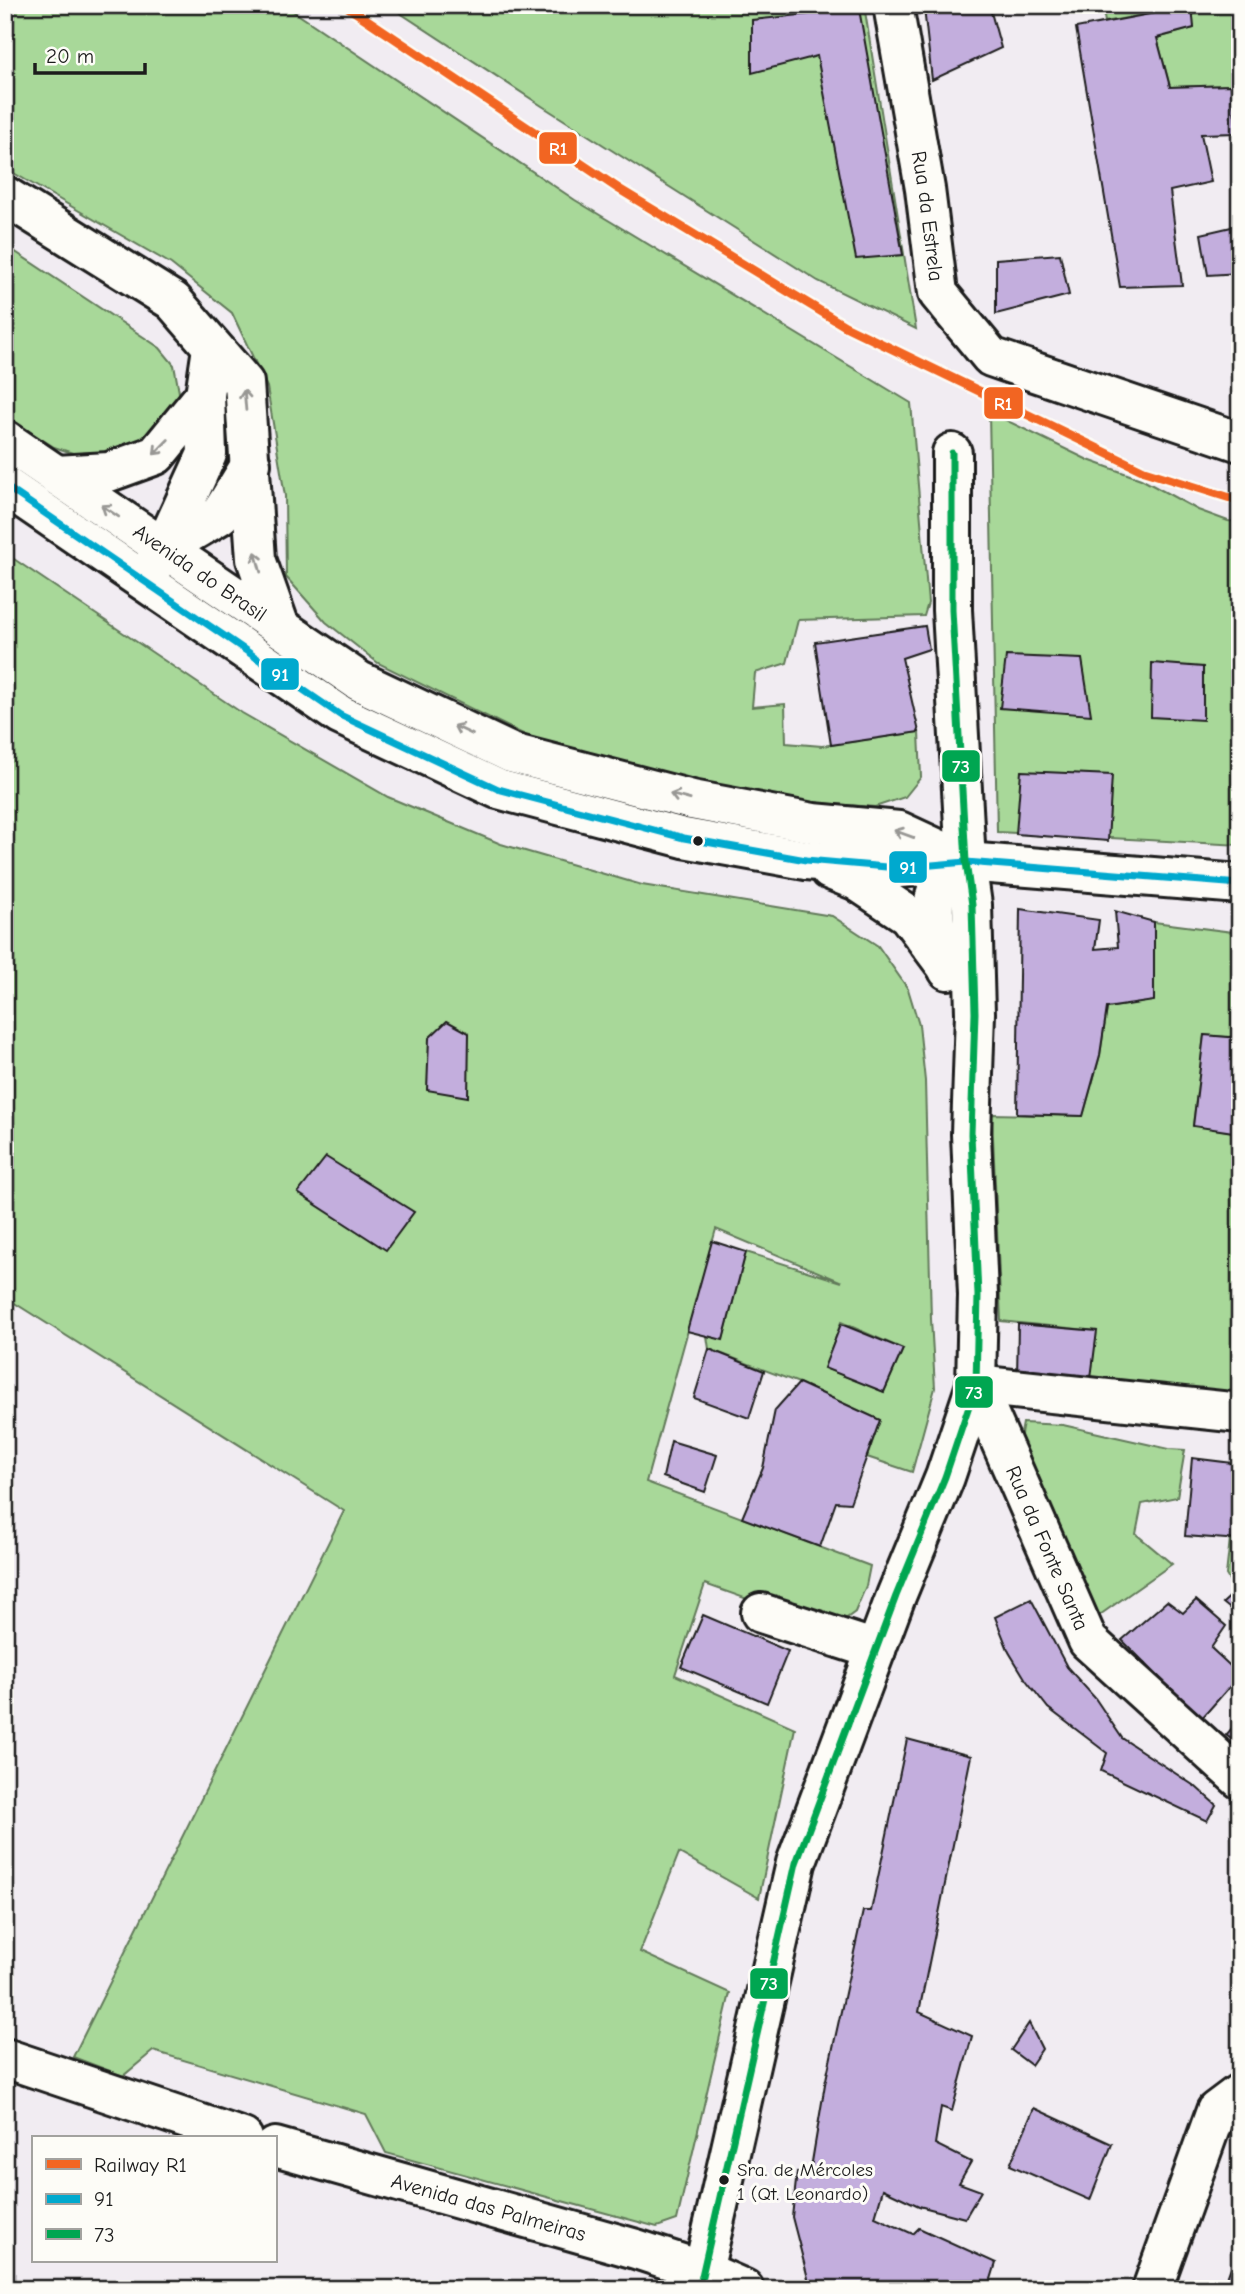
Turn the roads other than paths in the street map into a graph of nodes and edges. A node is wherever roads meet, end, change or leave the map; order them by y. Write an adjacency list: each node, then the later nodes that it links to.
1 (893, 5): 6 (street, Rua da Estrela)
2 (5, 197): 3 (street)
3 (212, 348): 4 (street); 8 (street, one-way to 3)
4 (205, 396): 9 (street, one-way to 9); 11 (street)
5 (5, 440): 9 (street, Avenida do Brasil)
6 (1240, 442)
7 (952, 453): 15 (street)
8 (251, 464): 11 (street); 13 (street, one-way to 8)
9 (56, 475): 11 (street, Avenida do Brasil, one-way to 9)
10 (5, 486): 12 (street, Avenida do Brasil)
11 (164, 548): 12 (street); 13 (street, Avenida do Brasil)
12 (143, 580): 14 (street, Avenida do Brasil)
13 (279, 627): 15 (street, Avenida do Brasil, one-way to 13)
14 (806, 860): 15 (street, Avenida do Brasil); 17 (street, Avenida do Brasil)
15 (966, 862): 16 (street); 17 (street); 18 (street)
16 (1240, 884)
17 (947, 967): 18 (street)
18 (973, 1066): 19 (street)
19 (976, 1385): 20 (street); 22 (street); 23 (street, Rua da Fonte Santa)
20 (1240, 1413)
21 (761, 1613): 22 (street)
22 (876, 1650): 28 (street)
23 (1240, 1779)
24 (5, 2058): 26 (street)
25 (1240, 2092): 30 (street)
26 (237, 2136)
27 (276, 2147): 28 (street, Avenida das Palmeiras)
28 (701, 2280): 29 (street, Avenida das Palmeiras)
29 (744, 2289)
30 (1152, 2289)

